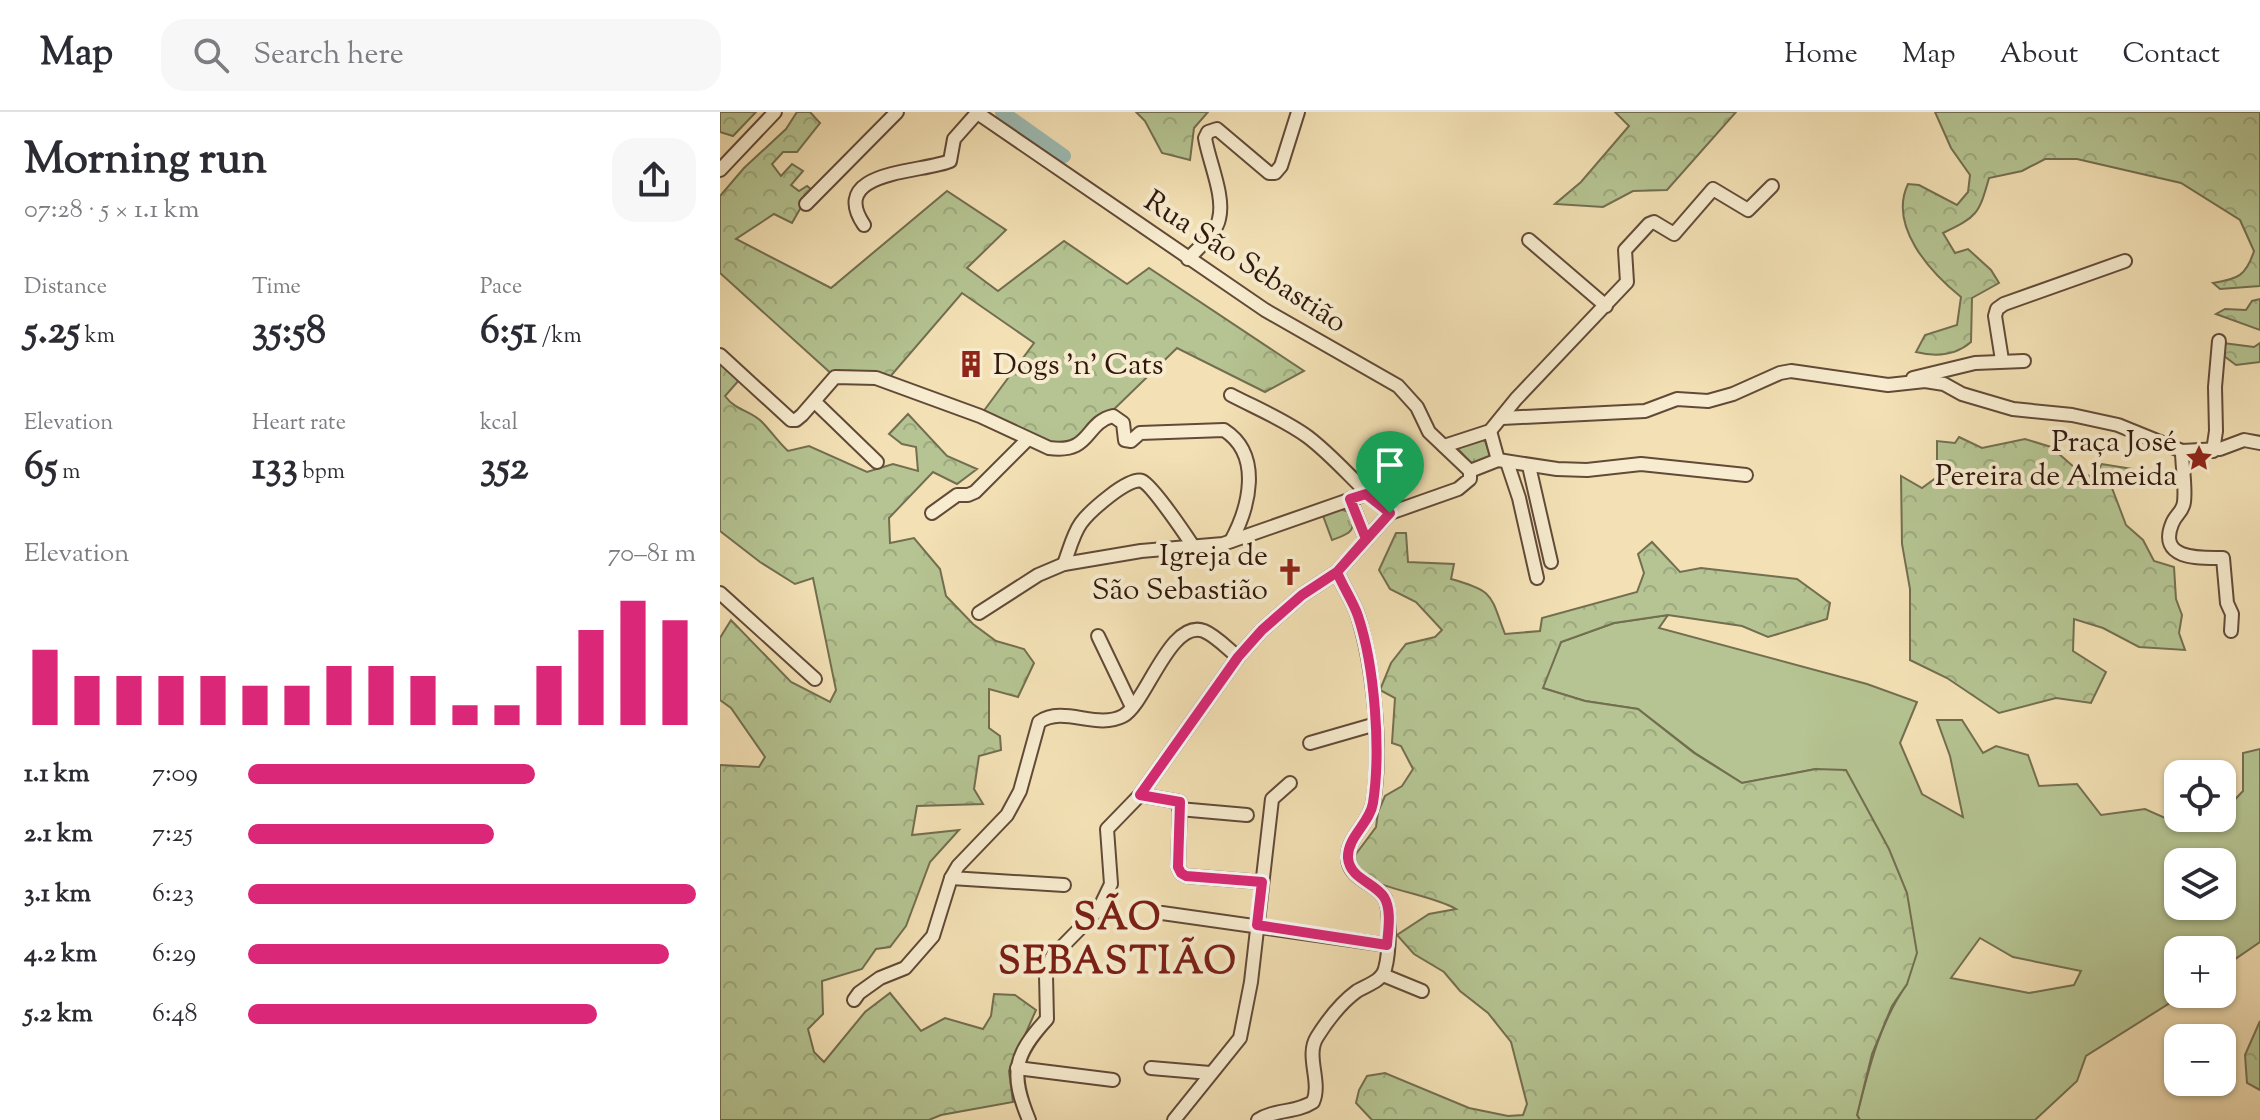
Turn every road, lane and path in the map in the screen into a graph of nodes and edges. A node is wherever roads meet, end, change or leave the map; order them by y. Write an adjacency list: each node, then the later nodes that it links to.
1 (775, 112): 5 (street)
2 (897, 112): 7 (street)
3 (976, 112): 8 (street); 10 (street, Rua São Sebastião)
4 (1298, 112): 10 (street)
5 (720, 170)
6 (1772, 186): 12 (street)
7 (806, 204)
8 (864, 225)
9 (1529, 240): 12 (street)
10 (1188, 259): 24 (street, Rua São Sebastião)
11 (2125, 261): 15 (street)
12 (1606, 306): 20 (street)
13 (2219, 341): 26 (street)
14 (720, 355): 19 (street)
15 (2002, 360): 16 (street); 17 (street)
16 (2024, 361)
17 (1903, 383): 20 (street); 25 (street)
18 (1231, 395): 32 (street)
19 (815, 402): 22 (street); 28 (street)
20 (1502, 418): 21 (street)
21 (1490, 431): 24 (street); 27 (street)
22 (1028, 439): 34 (street); 37 (street)
23 (2260, 443): 26 (street)
24 (1444, 446): 30 (street, Rua São Sebastião)
25 (2182, 451): 26 (street); 45 (street)
26 (2213, 451)
27 (1503, 461): 29 (street); 30 (street); 42 (street)
28 (877, 462)
29 (1529, 466): 31 (street); 39 (street)
30 (1470, 471): 35 (street)
31 (1746, 475)
32 (1366, 494): 33 (street); 35 (street)
33 (1350, 499): 36 (street); 37 (street)
34 (932, 513)
35 (1390, 513): 36 (street)
36 (1366, 539): 41 (street)
37 (1231, 541): 38 (street)
38 (1193, 546): 40 (street); 40 (street)
39 (1551, 562)
40 (1064, 564): 44 (street)
41 (1337, 572): 47 (street); 50 (street)
42 (1537, 578)
43 (720, 593): 48 (street)
44 (979, 613)
45 (2231, 631)
46 (1098, 636): 49 (street)
47 (1238, 657): 49 (street); 53 (street)
48 (815, 679)
49 (1132, 707): 56 (street)
50 (1376, 724): 51 (street); 61 (street)
51 (1310, 743)
52 (1290, 783): 57 (street)
53 (1140, 795): 54 (street); 65 (street)
54 (1180, 806): 55 (street); 57 (street)
55 (1247, 815)
56 (951, 878): 58 (street); 64 (street)
57 (1262, 882): 60 (street)
58 (1064, 885)
59 (1162, 913): 60 (street)
60 (1257, 925): 61 (street); 67 (street)
61 (1387, 945): 62 (street)
62 (1383, 975): 63 (street); 71 (street)
63 (1422, 991)
64 (854, 1000)
65 (1017, 1068): 68 (street); 69 (street)
66 (1151, 1068): 67 (street)
67 (1210, 1073): 70 (street)
68 (1113, 1080)
69 (1029, 1120)
70 (1174, 1120)
71 (1258, 1120)

